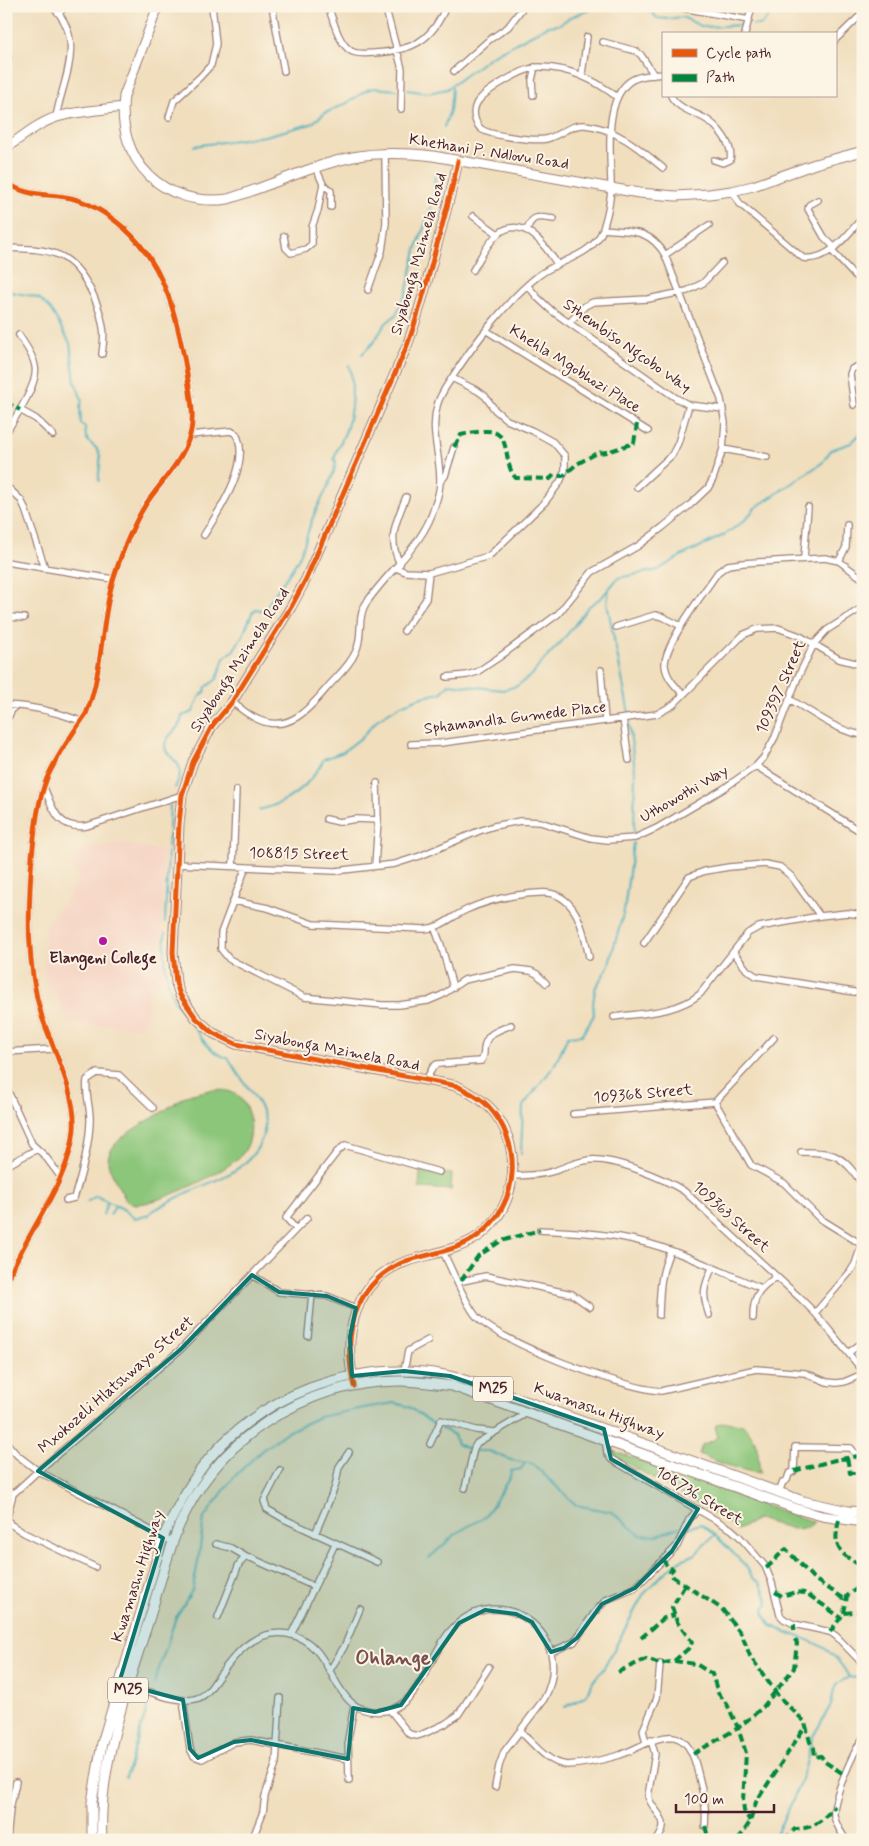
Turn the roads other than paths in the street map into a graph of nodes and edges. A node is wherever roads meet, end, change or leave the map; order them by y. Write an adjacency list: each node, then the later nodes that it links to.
1 (52, 6): 13 (street)
2 (66, 6): 13 (street)
3 (158, 6): 30 (street, Khethani P. Ndlovu Road)
4 (212, 6): 33 (street)
5 (272, 6): 23 (street)
6 (328, 6): 20 (street)
7 (385, 6): 20 (street)
8 (446, 6): 20 (street)
9 (524, 6): 24 (street)
10 (672, 6): 14 (street)
11 (752, 6): 14 (street)
12 (863, 12): 17 (street)
13 (59, 13): 32 (street)
14 (749, 20): 15 (street)
15 (746, 32)
16 (587, 37): 25 (street)
17 (836, 39)
18 (603, 42): 26 (street)
19 (6, 45): 21 (street)
20 (398, 50): 31 (street)
21 (6, 67)
22 (535, 67): 25 (street); 27 (street); 34 (street)
23 (284, 71)
24 (454, 71)
25 (582, 74): 28 (street)
26 (660, 76): 28 (street)
27 (533, 94)
28 (617, 97): 34 (street)
29 (672, 98): 38 (street)
30 (123, 107): 32 (street); 40 (street, Khethani P. Ndlovu Road)
31 (401, 109)
32 (56, 117): 35 (street)
33 (169, 117)
34 (611, 131): 41 (street); 44 (street)
35 (6, 148)
36 (863, 151): 45 (street, Khethani P. Ndlovu Road)
37 (385, 154): 39 (street, Khethani P. Ndlovu Road); 40 (street, Khethani P. Ndlovu Road); 64 (street)
38 (714, 160)
39 (458, 161): 44 (street, Khethani P. Ndlovu Road); 110 (street, Siyabonga Mzimela Road)
40 (316, 168): 43 (street)
41 (663, 168)
42 (6, 182): 79 (street)
43 (323, 184): 47 (street); 55 (street)
44 (611, 188): 45 (street, Khethani P. Ndlovu Road); 52 (street)
45 (732, 191): 57 (street)
46 (818, 200): 57 (street)
47 (331, 207)
48 (473, 216): 54 (street)
49 (863, 217): 57 (street)
50 (554, 219): 53 (street)
51 (709, 225): 58 (street)
52 (603, 229): 58 (street); 60 (street)
53 (527, 230): 54 (street); 60 (street)
54 (498, 234): 61 (street)
55 (284, 236)
56 (6, 248): 69 (street)
57 (832, 249): 62 (street)
58 (665, 255): 65 (street)
59 (722, 263): 65 (street)
60 (557, 264): 63 (street)
61 (472, 270)
62 (858, 278)
63 (527, 284): 66 (street, Sthembiso Ngcobo Way); 67 (street)
64 (368, 290)
65 (679, 292): 66 (street); 74 (street)
66 (569, 323): 72 (street, Sthembiso Ngcobo Way)
67 (487, 331): 71 (street); 76 (street, Khehla Mgobhozi Place)
68 (19, 335): 75 (street)
69 (102, 354)
70 (863, 364): 73 (street)
71 (452, 378): 83 (street); 95 (street)
72 (688, 406): 74 (street, Sthembiso Ngcobo Way); 85 (street)
73 (854, 406)
74 (723, 409): 81 (street)
75 (20, 410): 77 (street); 78 (street)
76 (648, 431)
77 (6, 433)
78 (53, 435)
79 (190, 435): 89 (street); 96 (street)
80 (454, 447): 83 (street)
81 (723, 449): 82 (street); 107 (street)
82 (767, 457)
83 (440, 482): 93 (street)
84 (6, 486): 94 (street)
85 (637, 487)
86 (406, 497): 93 (street)
87 (808, 507): 90 (street)
88 (847, 525): 91 (street)
89 (204, 535)
90 (804, 558): 91 (street); 101 (street)
91 (839, 561): 97 (street)
92 (6, 562): 94 (street)
93 (398, 566): 95 (street); 110 (street)
94 (44, 568): 96 (street)
95 (429, 573): 103 (street)
96 (113, 579): 115 (street)
97 (863, 579)
98 (863, 607): 104 (street, 109397 Street)
99 (6, 617): 100 (street)
100 (24, 618)
101 (681, 626): 102 (street); 108 (street)
102 (616, 627)
103 (404, 631)
104 (814, 644): 105 (street, Sphamandla Gumede Place); 108 (street, Sphamandla Gumede Place); 109 (street, 109397 Street)
105 (863, 665)
106 (601, 670): 116 (street)
107 (447, 676)
108 (682, 694): 113 (street, Sphamandla Gumede Place)
109 (789, 699): 117 (street); 120 (street, 109397 Street)
110 (232, 702): 124 (street, Siyabonga Mzimela Road)
111 (6, 706): 112 (street)
112 (14, 706): 114 (street); 115 (street)
113 (623, 719): 116 (street, Sphamandla Gumede Place); 119 (street, Sphamandla Gumede Place)
114 (6, 721)
115 (81, 721): 122 (street)
116 (605, 721): 118 (street, Sphamandla Gumede Place)
117 (863, 735)
118 (410, 744)
119 (629, 760)
120 (756, 766): 127 (street); 129 (street, Uthowothi Way)
121 (376, 783): 126 (street)
122 (44, 787): 124 (street); 146 (street)
123 (236, 790): 130 (street, 108815 Street)
124 (182, 795): 128 (street, Siyabonga Mzimela Road)
125 (326, 818): 126 (street)
126 (378, 820): 131 (street)
127 (863, 833)
128 (178, 864): 130 (street, 108815 Street); 148 (street, Siyabonga Mzimela Road)
129 (395, 864): 131 (street, 108815 Street)
130 (233, 866): 132 (street, 108815 Street)
131 (375, 866): 132 (street, 108815 Street)
132 (246, 867): 133 (street)
133 (234, 901): 136 (street); 141 (street)
134 (863, 915): 135 (street)
135 (820, 916): 137 (street); 138 (street)
136 (434, 928): 139 (street); 141 (street)
137 (644, 942)
138 (734, 953): 142 (street); 143 (street)
139 (589, 957)
140 (546, 983): 141 (street)
141 (453, 987)
142 (854, 992)
143 (614, 1017)
144 (511, 1024): 148 (street)
145 (774, 1038): 150 (street)
146 (54, 1049): 147 (street); 157 (street)
147 (6, 1052)
148 (426, 1080): 158 (street, Siyabonga Mzimela Road)
149 (6, 1087): 153 (street)
150 (715, 1102): 152 (street, 109368 Street); 164 (street)
151 (153, 1108): 160 (street)
152 (573, 1114)
153 (36, 1149): 155 (street); 157 (street)
154 (801, 1152): 159 (street)
155 (6, 1166)
156 (439, 1172): 162 (street)
157 (60, 1176): 171 (street)
158 (512, 1176): 166 (street, Siyabonga Mzimela Road); 169 (street, 109363 Street)
159 (863, 1186)
160 (66, 1200)
161 (307, 1218): 162 (street, Mxokozeli Hlatshwayo Street)
162 (296, 1229): 168 (street, Mxokozeli Hlatshwayo Street)
163 (540, 1230): 165 (street)
164 (862, 1243): 176 (street)
165 (670, 1251): 167 (street); 177 (street)
166 (443, 1252): 170 (street); 174 (street, Siyabonga Mzimela Road)
167 (712, 1268): 172 (street); 178 (street)
168 (252, 1275): 173 (street); 196 (street, Mxokozeli Hlatshwayo Street)
169 (776, 1277): 172 (street); 176 (street, 109363 Street)
170 (458, 1282): 175 (street); 185 (street)
171 (6, 1284)
172 (761, 1288): 179 (street)
173 (312, 1294): 174 (street); 180 (street)
174 (356, 1308): 186 (street, Siyabonga Mzimela Road)
175 (590, 1308)
176 (815, 1313): 183 (street, 109363 Street)
177 (659, 1315)
178 (709, 1315)
179 (753, 1318)
180 (308, 1336)
181 (428, 1340): 184 (street)
182 (863, 1342): 183 (street)
183 (848, 1353): 185 (street, 109363 Street)
184 (404, 1371): 186 (street, Kwamashu Highway / M25); 188 (street, Kwamashu Highway / M25)
185 (863, 1373)
186 (353, 1381): 187 (street, Kwamashu Highway / M25); 205 (street, Kwamashu Highway / M25); 206 (street, Kwamashu Highway / M25)
187 (527, 1413): 189 (street); 190 (street, Kwamashu Highway / M25)
188 (604, 1429): 190 (street, 108736 Street); 199 (street, Kwamashu Highway / M25)
189 (494, 1432): 192 (street); 197 (street)
190 (605, 1440): 201 (street, 108736 Street); 203 (street, Kwamashu Highway / M25)
191 (6, 1442): 196 (street)
192 (430, 1444)
193 (349, 1452): 204 (street)
194 (860, 1456): 199 (street)
195 (280, 1470): 204 (street)
196 (38, 1471): 200 (street, Mxokozeli Hlatshwayo Street); 205 (street)
197 (465, 1488)
198 (6, 1489): 200 (street)
199 (779, 1492): 202 (street, Kwamashu Highway / M25)
200 (13, 1494): 211 (street)
201 (698, 1509): 216 (street); 218 (street, 108736 Street)
202 (863, 1512)
203 (863, 1522)
204 (316, 1534): 208 (street)
205 (163, 1538): 206 (street); 221 (street, Kwamashu Highway / M25)
206 (173, 1542): 222 (street, Kwamashu Highway / M25)
207 (216, 1544): 209 (street)
208 (335, 1544): 210 (street); 212 (street)
209 (248, 1558): 212 (street); 214 (street)
210 (377, 1562)
211 (95, 1567)
212 (313, 1586): 215 (street)
213 (360, 1609): 220 (street)
214 (218, 1617)
215 (291, 1635): 220 (street); 224 (street)
216 (551, 1652): 226 (street); 227 (street)
217 (660, 1664): 229 (street)
218 (863, 1664)
219 (489, 1667): 226 (street)
220 (330, 1670): 225 (street)
221 (119, 1683): 222 (street); 237 (street, Kwamashu Highway / M25)
222 (129, 1685): 224 (street); 238 (street, Kwamashu Highway / M25)
223 (280, 1698): 230 (street)
224 (183, 1700): 230 (street)
225 (354, 1706): 226 (street); 231 (street)
226 (390, 1710)
227 (520, 1730): 229 (street); 234 (street)
228 (863, 1738): 241 (street)
229 (649, 1742): 235 (street); 240 (street)
230 (278, 1745): 231 (street); 239 (street)
231 (348, 1759): 232 (street)
232 (349, 1780)
233 (16, 1782): 236 (street)
234 (495, 1787)
235 (705, 1826)
236 (7, 1840)
237 (92, 1840)
238 (102, 1840)
239 (252, 1840)
240 (657, 1840)
241 (846, 1840)

